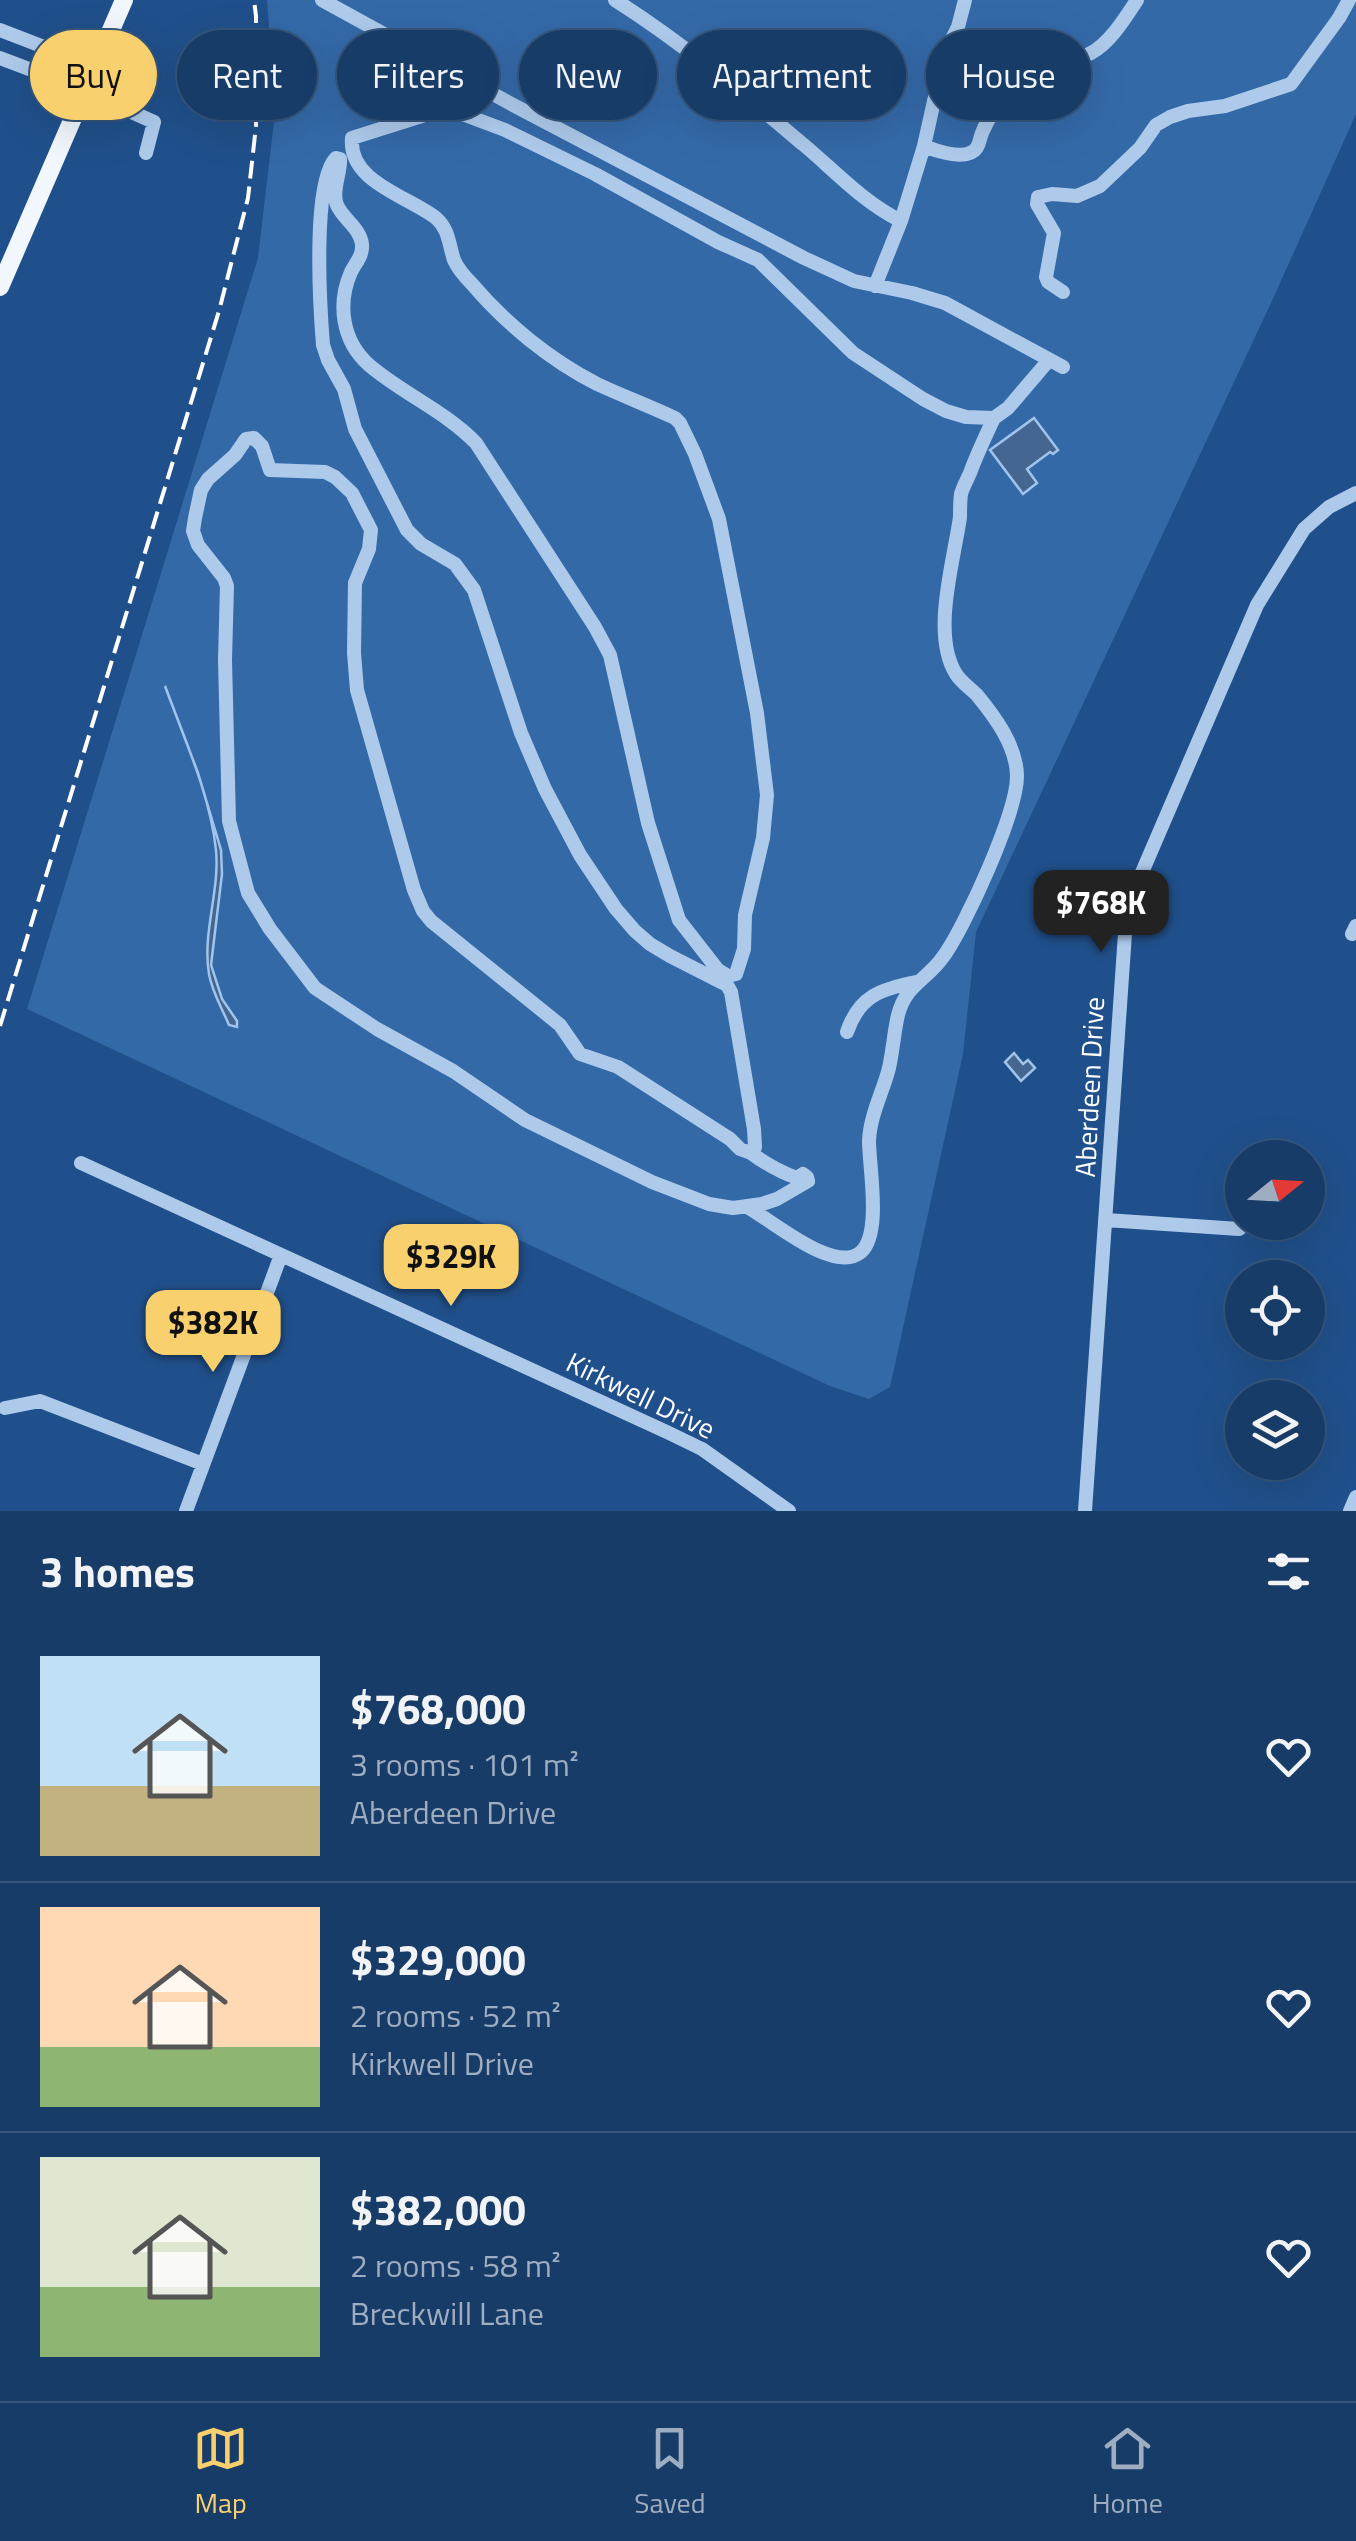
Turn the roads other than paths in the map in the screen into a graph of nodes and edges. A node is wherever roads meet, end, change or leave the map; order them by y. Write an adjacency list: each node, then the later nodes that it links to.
1 (124, 0): 8 (main road)
2 (322, 0): 19 (street)
3 (615, 0): 18 (street)
4 (966, 0): 15 (street)
5 (1137, 0): 15 (street)
6 (1348, 0): 21 (street)
7 (0, 30): 9 (street)
8 (111, 30)
9 (30, 42)
10 (0, 58): 11 (street)
11 (30, 69)
12 (71, 120): 20 (main road)
13 (150, 120): 16 (street)
14 (352, 138): 17 (street); 24 (street); 26 (street)
15 (924, 146): 18 (street)
16 (146, 154)
17 (332, 161): 26 (street); 26 (street)
18 (901, 221): 19 (street)
19 (875, 286): 22 (street)
20 (0, 288)
21 (1063, 292)
22 (1048, 360): 23 (street); 24 (street)
23 (1063, 367)
24 (994, 418): 27 (street)
25 (1356, 493): 32 (street, Aberdeen Drive)
26 (724, 979): 29 (street)
27 (917, 982): 28 (street); 31 (street)
28 (846, 1032)
29 (751, 1153): 31 (street); 31 (street)
30 (80, 1163): 34 (street, Kirkwell Drive)
31 (746, 1206)
32 (1106, 1220): 33 (street); 40 (street, Aberdeen Drive)
33 (1225, 1227)
34 (281, 1254): 36 (street); 39 (street, Kirkwell Drive)
35 (5, 1408): 36 (street)
36 (203, 1464): 38 (street)
37 (1356, 1497): 41 (street)
38 (186, 1511)
39 (790, 1511)
40 (1085, 1511)
41 (1350, 1511)

